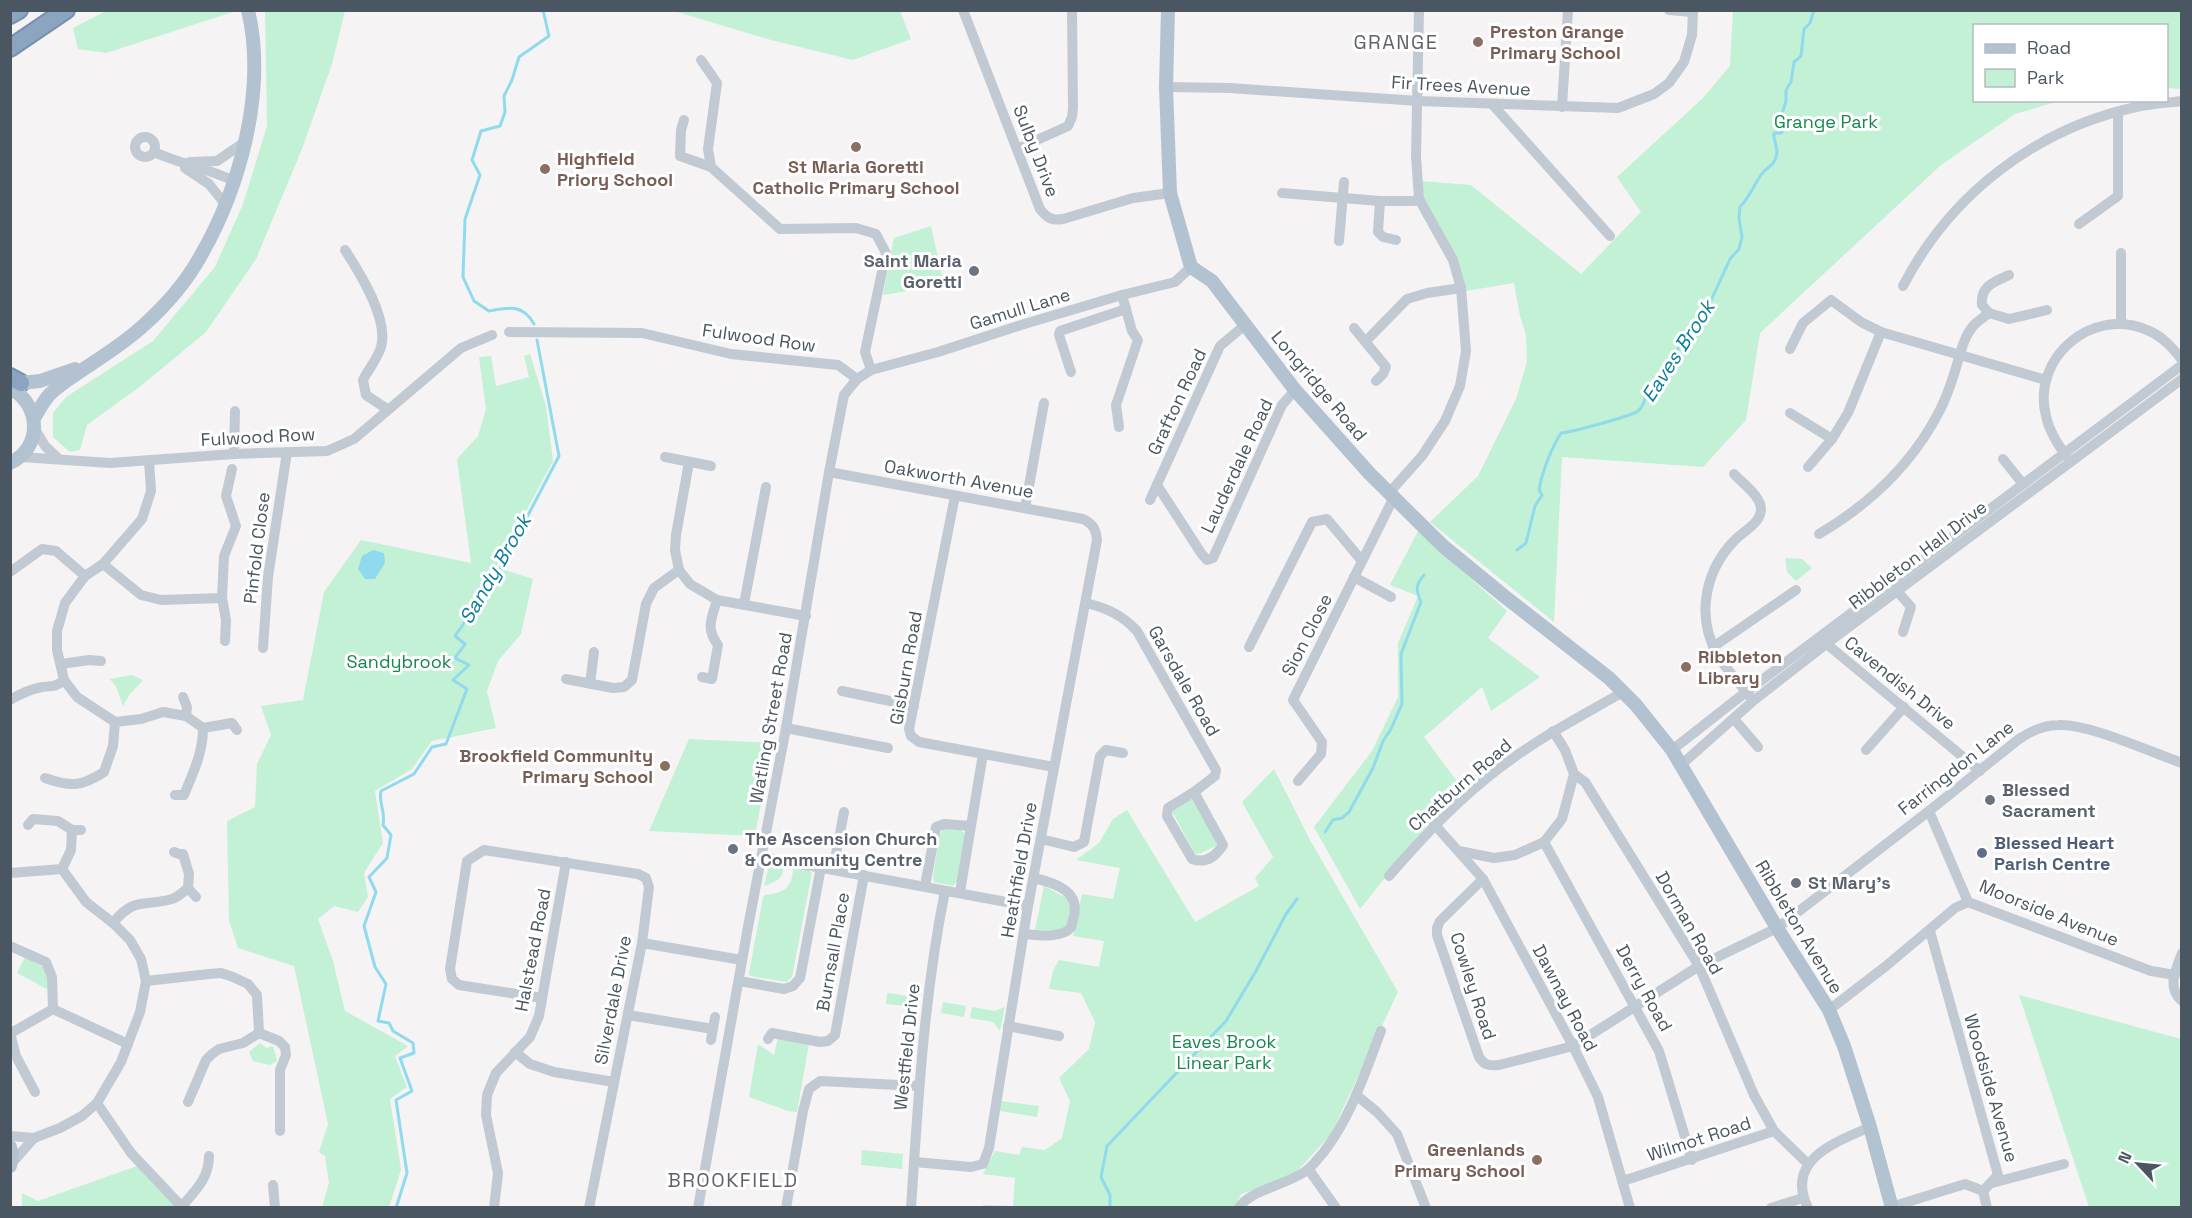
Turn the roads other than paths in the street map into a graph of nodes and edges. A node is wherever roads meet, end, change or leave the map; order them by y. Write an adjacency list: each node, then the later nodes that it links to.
1 (19, 10): 11 (highway)
2 (66, 10): 12 (highway)
3 (248, 10): 21 (main road)
4 (963, 10): 22 (street, Sulby Drive)
5 (1072, 10): 22 (street)
6 (1168, 10): 14 (main road)
7 (1419, 10): 15 (street)
8 (1568, 10): 18 (street)
9 (1669, 10): 10 (street)
10 (1693, 11): 18 (street, Fir Trees Avenue)
11 (10, 15)
12 (10, 48)
13 (700, 60): 25 (street)
14 (1166, 87): 15 (street, Fir Trees Avenue); 28 (main road)
15 (1418, 101): 17 (street, Fir Trees Avenue); 31 (street)
16 (2181, 101): 19 (street)
17 (1492, 104): 18 (street, Fir Trees Avenue); 35 (street)
18 (1562, 107)
19 (2118, 112): 34 (street); 42 (street)
20 (684, 120): 25 (street)
21 (245, 142): 24 (street); 26 (main road)
22 (1017, 149): 28 (street, Sulby Drive)
23 (154, 152): 24 (street)
24 (175, 161): 26 (street); 33 (street)
25 (711, 167): 60 (street)
26 (234, 181): 33 (main road)
27 (1344, 182): 30 (street)
28 (1170, 193): 40 (main road)
29 (1282, 193): 30 (street)
30 (1343, 197): 32 (street); 37 (street)
31 (1419, 199): 32 (street); 43 (street, Sion Close)
32 (1380, 201): 36 (street)
33 (225, 204): 58 (main road)
34 (2079, 224)
35 (1610, 236)
36 (1396, 240)
37 (1339, 241)
38 (345, 250): 70 (street)
39 (2121, 253): 48 (street)
40 (1191, 267): 44 (street, Gamull Lane); 49 (main road, Longridge Road)
41 (2009, 275): 47 (street)
42 (1902, 286)
43 (1461, 288): 54 (street); 95 (street, Sion Close)
44 (1122, 295): 45 (street); 60 (street, Gamull Lane)
45 (1126, 309): 61 (street); 75 (street)
46 (2047, 310): 47 (street)
47 (1989, 313): 56 (street)
48 (2121, 324): 57 (street); 64 (street)
49 (1245, 325): 67 (main road, Longridge Road); 93 (street, Grafton Road)
50 (1354, 328): 54 (street)
51 (508, 332): 62 (street, Fulwood Row)
52 (1881, 332): 55 (street); 56 (street); 76 (street)
53 (492, 335): 70 (street, Fulwood Row)
54 (1366, 341): 65 (street)
55 (1790, 349)
56 (1960, 355): 64 (street); 100 (street)
57 (2181, 360)
58 (94, 362): 66 (main road); 74 (main road)
59 (2181, 365): 69 (street, Ribbleton Hall Drive)
60 (871, 370): 62 (street, Gamull Lane)
61 (1071, 372)
62 (857, 379): 90 (street, Watling Street Road)
63 (2181, 379): 73 (street, Ribbleton Hall Drive)
64 (2046, 380): 78 (street)
65 (1376, 381)
66 (13, 383): 74 (main road)
67 (1295, 390): 93 (street, Lauderdale Road); 95 (main road, Longridge Road)
68 (1044, 403): 98 (street)
69 (2123, 408): 73 (street); 78 (street, Ribbleton Hall Drive)
70 (387, 409): 77 (street, Fulwood Row)
71 (235, 411): 79 (street)
72 (1790, 413): 76 (street)
73 (2131, 418): 86 (street, Ribbleton Hall Drive)
74 (35, 424): 82 (main road); 83 (street)
75 (1119, 427)
76 (1832, 439): 88 (street)
77 (287, 452): 79 (street, Fulwood Row); 121 (street, Pinfold Close)
78 (2064, 453): 86 (street); 92 (street, Ribbleton Hall Drive)
79 (234, 454): 84 (street, Fulwood Row)
80 (665, 457): 85 (street)
81 (2003, 459): 92 (street)
82 (16, 460): 83 (street, Fulwood Row)
83 (61, 460): 84 (street, Fulwood Row)
84 (149, 461): 102 (street)
85 (689, 462): 87 (street); 103 (street)
86 (2071, 462): 106 (street, Ribbleton Hall Drive)
87 (711, 466)
88 (1808, 467)
89 (232, 469): 111 (street)
90 (829, 472): 96 (street, Oakworth Avenue); 115 (street, Watling Street Road)
91 (1734, 474): 120 (street)
92 (2023, 484): 106 (street, Ribbleton Hall Drive)
93 (1157, 485): 97 (street, Grafton Road)
94 (766, 487): 114 (street)
95 (1392, 495): 101 (street, Sion Close); 130 (main road, Longridge Road)
96 (955, 496): 98 (street, Oakworth Avenue); 134 (street, Gisburn Road)
97 (1150, 500)
98 (1024, 508): 99 (street, Oakworth Avenue)
99 (1083, 519): 113 (street, Heathfield Drive)
100 (1819, 534)
101 (1362, 561): 107 (street, Sion Close); 119 (street)
102 (102, 564): 105 (street); 111 (street)
103 (679, 570): 112 (street); 128 (street)
104 (10, 572): 105 (street)
105 (85, 576): 124 (street)
106 (1909, 576): 109 (street, Ribbleton Hall Drive); 117 (street, Ribbleton Hall Drive)
107 (1354, 577): 110 (street); 155 (street, Sion Close)
108 (1796, 590): 120 (street)
109 (1897, 591): 116 (street); 117 (street, Ribbleton Hall Drive)
110 (1391, 597)
111 (222, 598): 118 (street)
112 (717, 600): 114 (street); 125 (street)
113 (1086, 603): 151 (street, Heathfield Drive); 156 (street, Garsdale Road)
114 (744, 604): 115 (street)
115 (806, 616): 140 (street, Watling Street Road)
116 (1903, 632)
117 (1823, 640): 131 (street, Ribbleton Hall Drive); 135 (street, Cavendish Drive)
118 (225, 641)
119 (1250, 646)
120 (1713, 647): 131 (street)
121 (263, 648)
122 (594, 652): 128 (street)
123 (101, 661): 124 (street)
124 (61, 663): 127 (street)
125 (702, 677)
126 (566, 679): 128 (street)
127 (64, 680): 133 (street); 138 (street)
128 (590, 684)
129 (842, 691): 134 (street)
130 (1623, 692): 142 (street, Chatburn Road); 145 (main road, Ribbleton Avenue)
131 (1750, 696): 137 (street, Ribbleton Hall Drive); 145 (street, Ribbleton Hall Drive)
132 (183, 697): 136 (street)
133 (10, 700)
134 (914, 705): 148 (street, Gisburn Road)
135 (1904, 706): 146 (street); 152 (street, Cavendish Drive)
136 (186, 716): 138 (street); 139 (street)
137 (1734, 719): 143 (street); 150 (street, Ribbleton Hall Drive)
138 (115, 722): 154 (street)
139 (203, 728): 141 (street); 157 (street)
140 (786, 728): 144 (street); 167 (street, Watling Street Road)
141 (237, 730)
142 (1553, 731): 153 (street, Dorman Road); 160 (street, Chatburn Road)
143 (1758, 747)
144 (888, 748)
145 (1672, 750): 150 (main road, Ribbleton Avenue)
146 (1866, 750)
147 (1124, 753): 163 (street)
148 (982, 754): 151 (street, Gisburn Road); 162 (street)
149 (2181, 763): 152 (street, Farringdon Lane)
150 (1681, 765): 183 (main road, Ribbleton Avenue)
151 (1054, 766): 163 (street, Heathfield Drive)
152 (1980, 771): 158 (street, Farringdon Lane)
153 (1574, 774): 164 (street); 190 (street, Dorman Road)
154 (45, 778)
155 (1298, 781)
156 (1194, 792): 156 (street, Garsdale Road)
157 (175, 795)
158 (1929, 811): 180 (street, Moorside Avenue); 183 (street, Farringdon Lane)
159 (844, 812): 171 (street)
160 (1434, 824): 165 (street, Dawnay Road); 174 (street, Chatburn Road)
161 (28, 825): 170 (street)
162 (970, 826): 177 (street); 179 (street)
163 (1041, 839): 175 (street, Heathfield Drive)
164 (1544, 842): 165 (street); 196 (street, Derry Road)
165 (1459, 851): 176 (street, Dawnay Road)
166 (174, 852): 182 (street)
167 (762, 857): 169 (street); 189 (street, Watling Street Road)
168 (566, 862): 186 (street, Silverdale Drive); 194 (street, Halstead Road); 194 (street)
169 (820, 867): 171 (street); 193 (street)
170 (62, 869): 172 (street); 182 (street)
171 (833, 870): 173 (street)
172 (10, 873)
173 (864, 875): 177 (street); 206 (street, Burnsall Place)
174 (1389, 876)
175 (1034, 879): 181 (street, Heathfield Drive); 185 (street)
176 (1483, 879): 208 (street, Dawnay Road); 208 (street, Cowley Road)
177 (925, 886): 178 (street)
178 (945, 891): 179 (street); 211 (street, Westfield Drive)
179 (960, 892): 181 (street)
180 (1968, 902): 184 (street); 191 (street, Moorside Avenue)
181 (1028, 906): 185 (street, Heathfield Drive)
182 (113, 923): 192 (street)
183 (1777, 928): 190 (street, Farringdon Lane); 198 (main road, Ribbleton Avenue)
184 (1930, 931): 198 (street); 231 (street, Woodside Avenue)
185 (1024, 934): 200 (street, Heathfield Drive)
186 (642, 943): 189 (street); 199 (street, Silverdale Drive)
187 (10, 946): 197 (street)
188 (2181, 953): 191 (street)
189 (742, 960): 193 (street, Watling Street Road)
190 (1699, 966): 196 (street, Farringdon Lane); 218 (street, Dorman Road)
191 (2175, 975): 195 (street)
192 (147, 981): 204 (street); 207 (street)
193 (739, 981): 238 (street, Watling Street Road)
194 (542, 998): 209 (street, Halstead Road)
195 (2181, 1001)
196 (1636, 1007): 208 (street, Farringdon Lane); 223 (street, Derry Road)
197 (53, 1009): 203 (street); 207 (street)
198 (1829, 1010): 216 (main road, Ribbleton Avenue)
199 (628, 1015): 201 (street); 210 (street, Silverdale Drive)
200 (1008, 1026): 205 (street); 224 (street, Heathfield Drive)
201 (713, 1029)
202 (1381, 1031): 213 (street)
203 (11, 1033): 212 (street)
204 (260, 1033): 214 (street); 217 (street)
205 (1059, 1036)
206 (768, 1039)
207 (128, 1044): 215 (street)
208 (1573, 1046): 229 (street, Dawnay Road)
209 (515, 1052): 210 (street); 236 (street, Halstead Road)
210 (614, 1082): 237 (street, Silverdale Drive)
211 (918, 1086): 224 (street, Westfield Drive); 239 (street)
212 (35, 1092)
213 (1356, 1095): 228 (street); 243 (street)
214 (188, 1102)
215 (98, 1103): 220 (street); 233 (street)
216 (1870, 1127): 226 (street); 234 (main road, Ribbleton Avenue)
217 (280, 1131)
218 (1774, 1131): 223 (street, Wilmot Road); 226 (street, Wilmot Road)
219 (10, 1136): 220 (street)
220 (34, 1138): 225 (street)
221 (10, 1147): 225 (main road)
222 (209, 1156): 233 (street)
223 (1692, 1160): 229 (street, Wilmot Road)
224 (914, 1162): 240 (street, Westfield Drive)
225 (11, 1164)
226 (1808, 1164): 232 (street)
227 (2064, 1164): 231 (street)
228 (1309, 1170): 241 (street); 242 (street)
229 (1623, 1181): 244 (street, Dawnay Road)
230 (273, 1185): 235 (street)
231 (1986, 1187): 234 (street); 246 (street)
232 (1806, 1203): 245 (street)
233 (182, 1207)
234 (1892, 1207)
235 (275, 1208)
236 (494, 1208)
237 (589, 1208)
238 (698, 1208)
239 (786, 1208)
240 (911, 1208)
241 (1239, 1208)
242 (1336, 1208)
243 (1425, 1208)
244 (1630, 1208)
245 (1771, 1208)
246 (1987, 1208)

